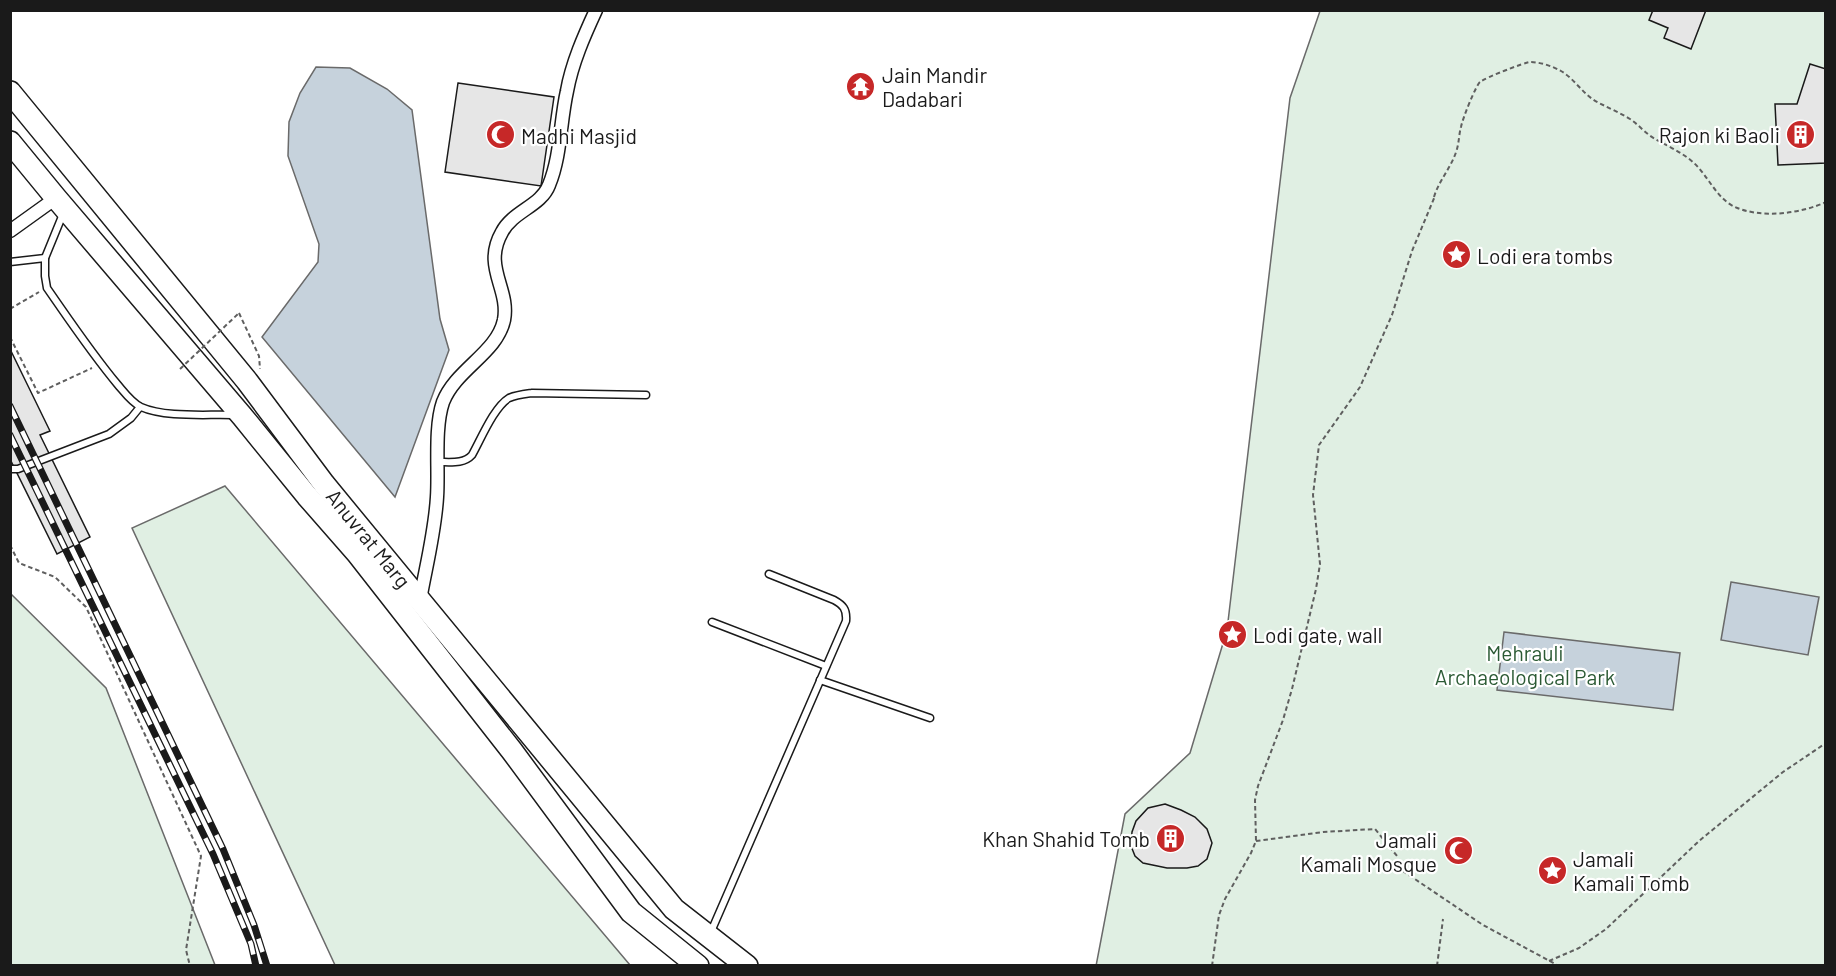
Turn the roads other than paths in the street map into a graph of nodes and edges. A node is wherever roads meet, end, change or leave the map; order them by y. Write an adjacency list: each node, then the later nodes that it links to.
1 (596, 10): 11 (street)
2 (10, 92): 14 (highway, Anuvrat Marg)
3 (10, 142): 4 (highway, Anuvrat Marg)
4 (60, 203): 5 (street); 6 (lane); 10 (highway, Anuvrat Marg)
5 (10, 231)
6 (45, 258): 7 (lane); 9 (lane)
7 (10, 262)
8 (646, 395): 11 (lane)
9 (140, 407): 10 (lane); 12 (lane)
10 (242, 416): 20 (highway, Anuvrat Marg)
11 (438, 462): 14 (street)
12 (10, 469)
13 (769, 574): 16 (lane)
14 (420, 600): 19 (highway, Anuvrat Marg)
15 (712, 622): 16 (lane)
16 (826, 666): 17 (lane)
17 (820, 680): 18 (lane); 19 (lane)
18 (930, 718)
19 (709, 937): 21 (highway, Anuvrat Marg)
20 (698, 966)
21 (747, 966)

